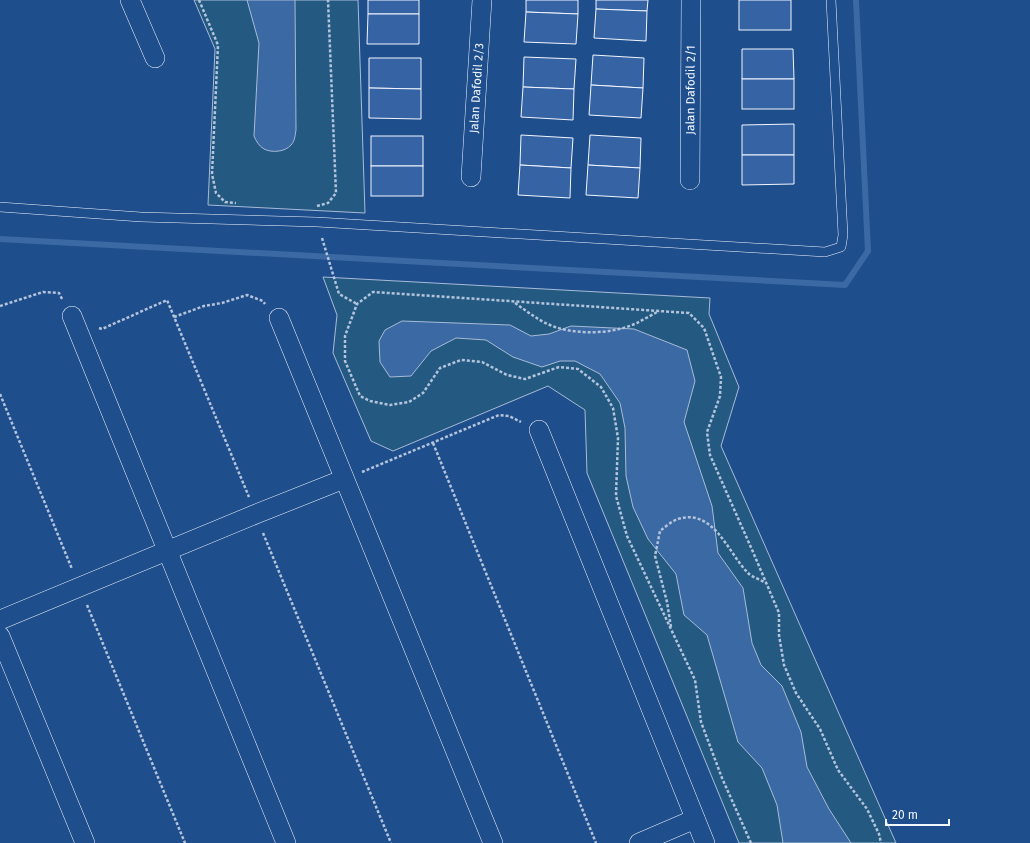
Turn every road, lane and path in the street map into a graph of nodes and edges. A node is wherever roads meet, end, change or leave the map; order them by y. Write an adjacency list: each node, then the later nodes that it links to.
1 (130, 0): 7 (street)
2 (199, 0): 10 (path)
3 (328, 0): 12 (path)
4 (482, 0): 8 (street, Jalan Dafodil 2/3)
5 (691, 0): 9 (street, Jalan Dafodil 2/1)
6 (831, 0): 11 (lane)
7 (155, 58)
8 (471, 177)
9 (690, 180)
10 (241, 203)
11 (0, 207)
12 (312, 207)
13 (320, 231): 15 (path)
14 (514, 302): 15 (path); 17 (path); 17 (path)
15 (357, 304): 29 (path)
16 (0, 306): 18 (path)
17 (659, 310): 26 (path)
18 (72, 316): 25 (street)
19 (174, 317): 20 (path)
20 (279, 318): 24 (street)
21 (0, 394): 27 (path)
22 (540, 430): 23 (path); 31 (street)
23 (433, 443): 24 (path); 36 (path)
24 (344, 479): 25 (street); 35 (street)
25 (168, 551): 27 (street); 34 (street)
26 (766, 583): 29 (path); 40 (path)
27 (80, 587): 28 (street); 33 (path)
28 (0, 620)
29 (671, 630): 39 (path)
30 (0, 636): 32 (street)
31 (695, 819): 37 (street); 38 (street)
32 (85, 843)
33 (185, 843)
34 (286, 843)
35 (493, 843)
36 (596, 843)
37 (639, 843)
38 (705, 843)
39 (751, 843)
40 (881, 843)

